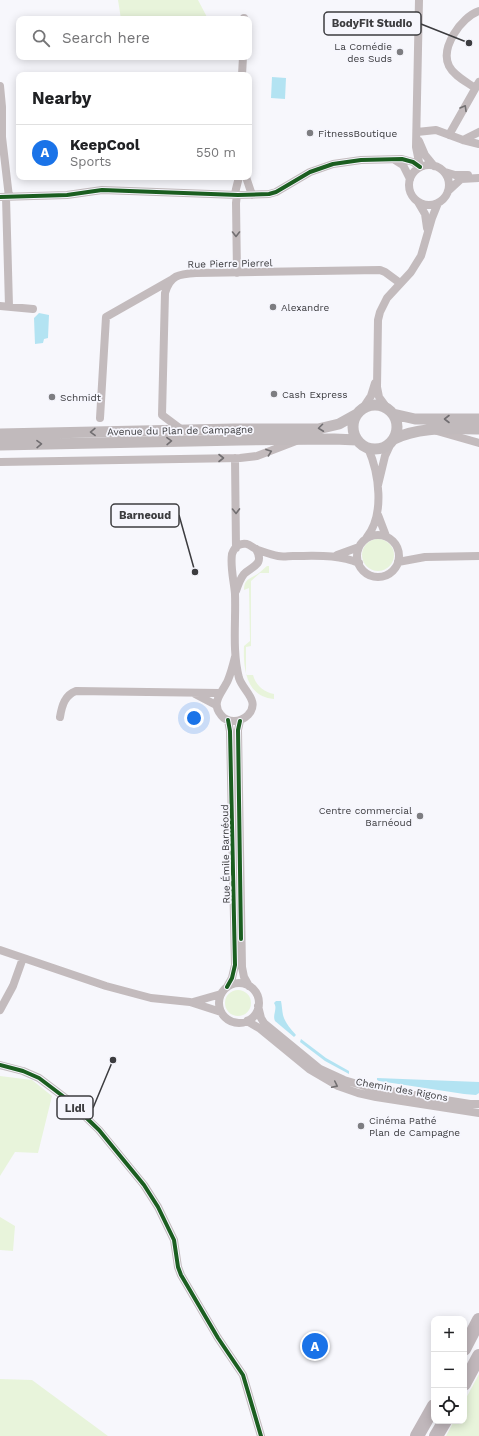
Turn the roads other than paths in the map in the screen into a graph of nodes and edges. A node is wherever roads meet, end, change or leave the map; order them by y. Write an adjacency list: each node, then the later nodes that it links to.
1 (419, 0): 8 (street)
2 (479, 11): 5 (street)
3 (243, 60): 4 (street)
4 (242, 72)
5 (477, 85): 9 (street, one-way to 5)
6 (0, 86): 24 (street)
7 (479, 132): 10 (street)
8 (417, 133): 9 (street); 12 (street); 13 (street); 14 (street)
9 (449, 135): 10 (street)
10 (463, 140): 11 (street)
11 (479, 144)
12 (398, 159): 14 (street); 18 (street); 23 (street)
13 (434, 166): 14 (street); 15 (street)
14 (420, 167): 18 (street)
15 (445, 172): 16 (street); 21 (street)
16 (479, 174)
17 (479, 178): 21 (street)
18 (410, 179): 25 (street)
19 (239, 180): 22 (street)
20 (247, 180): 23 (street)
21 (448, 191): 26 (street)
22 (237, 195): 23 (street); 24 (street); 28 (street, one-way to 28)
23 (252, 195)
24 (5, 197): 32 (street)
25 (418, 202): 26 (street); 27 (street)
26 (438, 203): 27 (street)
27 (427, 235): 30 (street)
28 (237, 273): 29 (street, Rue Pierre Pierrel); 30 (street, Rue Pierre Pierrel)
29 (172, 279): 37 (street, Rue Pierre Pierrel); 40 (street)
30 (400, 283): 34 (street)
31 (0, 306): 32 (street)
32 (9, 306): 33 (street)
33 (33, 309)
34 (376, 373): 35 (street); 36 (street)
35 (360, 411): 36 (main road); 40 (main road, Avenue du Plan de Campagne, one-way to 40); 44 (main road)
36 (390, 411): 38 (main road, one-way to 36); 45 (main road)
37 (100, 418)
38 (479, 419)
39 (479, 429): 41 (main road)
40 (182, 430): 42 (main road, Avenue du Plan de Campagne, one-way to 42)
41 (433, 430): 45 (main road); 46 (street)
42 (0, 434)
43 (301, 440): 44 (main road, Avenue du Plan de Campagne); 47 (main road, Avenue du Plan de Campagne, one-way to 43); 49 (street, one-way to 43)
44 (357, 440): 48 (main road)
45 (392, 441): 48 (main road); 51 (street)
46 (479, 443)
47 (0, 445)
48 (368, 448): 51 (street)
49 (235, 458): 50 (street, one-way to 49); 56 (street, one-way to 56)
50 (0, 462)
51 (377, 489): 52 (street)
52 (378, 514): 53 (street); 54 (street)
53 (386, 536): 54 (street); 58 (street)
54 (367, 538): 55 (street)
55 (359, 547): 60 (street); 66 (street)
56 (236, 548): 57 (street); 63 (street)
57 (256, 549): 59 (street); 65 (street)
58 (399, 551): 62 (street); 64 (street)
59 (278, 556): 60 (street); 65 (street)
60 (334, 556): 66 (street)
61 (479, 556): 62 (street)
62 (425, 557): 64 (street)
63 (232, 560): 67 (street); 68 (street)
64 (398, 562): 66 (street)
65 (257, 563): 67 (street)
66 (359, 563)
67 (248, 570): 68 (street)
68 (235, 593): 69 (street)
69 (235, 657): 70 (street); 71 (street)
70 (244, 688): 71 (street); 76 (street)
71 (222, 691): 72 (street); 73 (street)
72 (193, 693): 73 (street); 74 (street)
73 (216, 704): 75 (street)
74 (60, 717)
75 (228, 720): 76 (street); 80 (street, Rue Émile Barnéoud)
76 (240, 721): 79 (street, Rue Émile Barnéoud)
77 (0, 950): 78 (street)
78 (23, 958): 82 (street); 84 (street)
79 (249, 986): 80 (street); 83 (street)
80 (227, 987): 81 (street)
81 (221, 994): 82 (street); 85 (street)
82 (190, 1002): 85 (street)
83 (258, 1006): 86 (street); 88 (street, Chemin des Rigons)
84 (0, 1010)
85 (221, 1012): 86 (street)
86 (247, 1021): 89 (street, Chemin des Rigons, one-way to 89)
87 (0, 1065): 96 (street)
88 (479, 1104)
89 (479, 1113)
90 (479, 1320): 91 (highway)
91 (467, 1343)
92 (479, 1356): 93 (highway)
93 (467, 1378)
94 (431, 1411): 97 (highway)
95 (443, 1424): 98 (highway)
96 (261, 1436)
97 (417, 1436)
98 (436, 1436)

